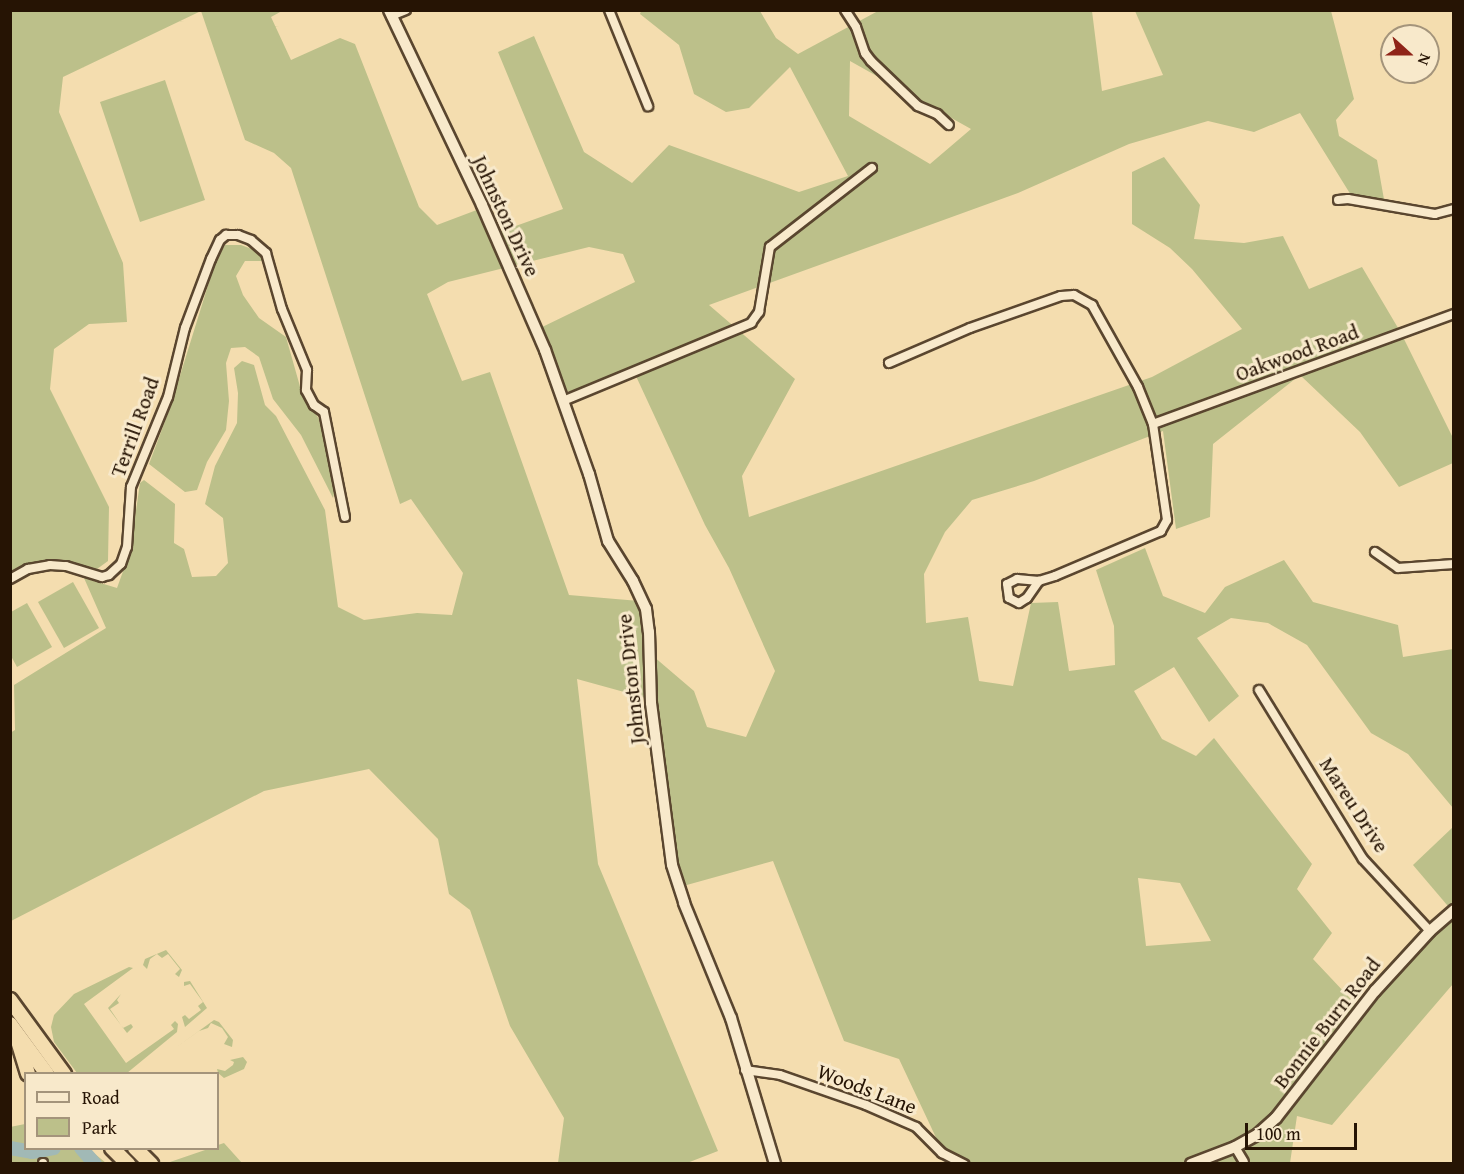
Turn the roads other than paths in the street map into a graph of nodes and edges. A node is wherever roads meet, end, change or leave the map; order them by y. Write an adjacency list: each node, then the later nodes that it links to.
1 (406, 10): 4 (street)
2 (609, 10): 5 (street)
3 (845, 10): 6 (street)
4 (390, 13): 12 (street, Johnston Drive)
5 (648, 105)
6 (949, 125)
7 (872, 168): 12 (street)
8 (1338, 200): 9 (street)
9 (1454, 209)
10 (1454, 314): 13 (street, Oakwood Road)
11 (889, 363): 13 (street)
12 (562, 401): 24 (street, Johnston Drive)
13 (1153, 424): 18 (street)
14 (344, 515): 17 (street, Terrill Road)
15 (1375, 552): 16 (street)
16 (1454, 564)
17 (10, 579)
18 (1039, 581)
19 (1259, 690): 21 (street, Mareu Drive)
20 (1454, 910): 21 (street, Bonnie Burn Road)
21 (1430, 931): 28 (street, Bonnie Burn Road)
22 (10, 1000): 27 (highway)
23 (13, 1027): 25 (highway); 26 (highway)
24 (745, 1070): 34 (street, Johnston Drive); 35 (street, Woods Lane)
25 (27, 1072)
26 (46, 1072)
27 (63, 1072)
28 (1235, 1147): 31 (street); 36 (street, Bonnie Burn Road)
29 (113, 1150): 32 (highway)
30 (136, 1150): 33 (highway)
31 (1244, 1162)
32 (128, 1164)
33 (151, 1164)
34 (774, 1164)
35 (964, 1164)
36 (1191, 1164)

